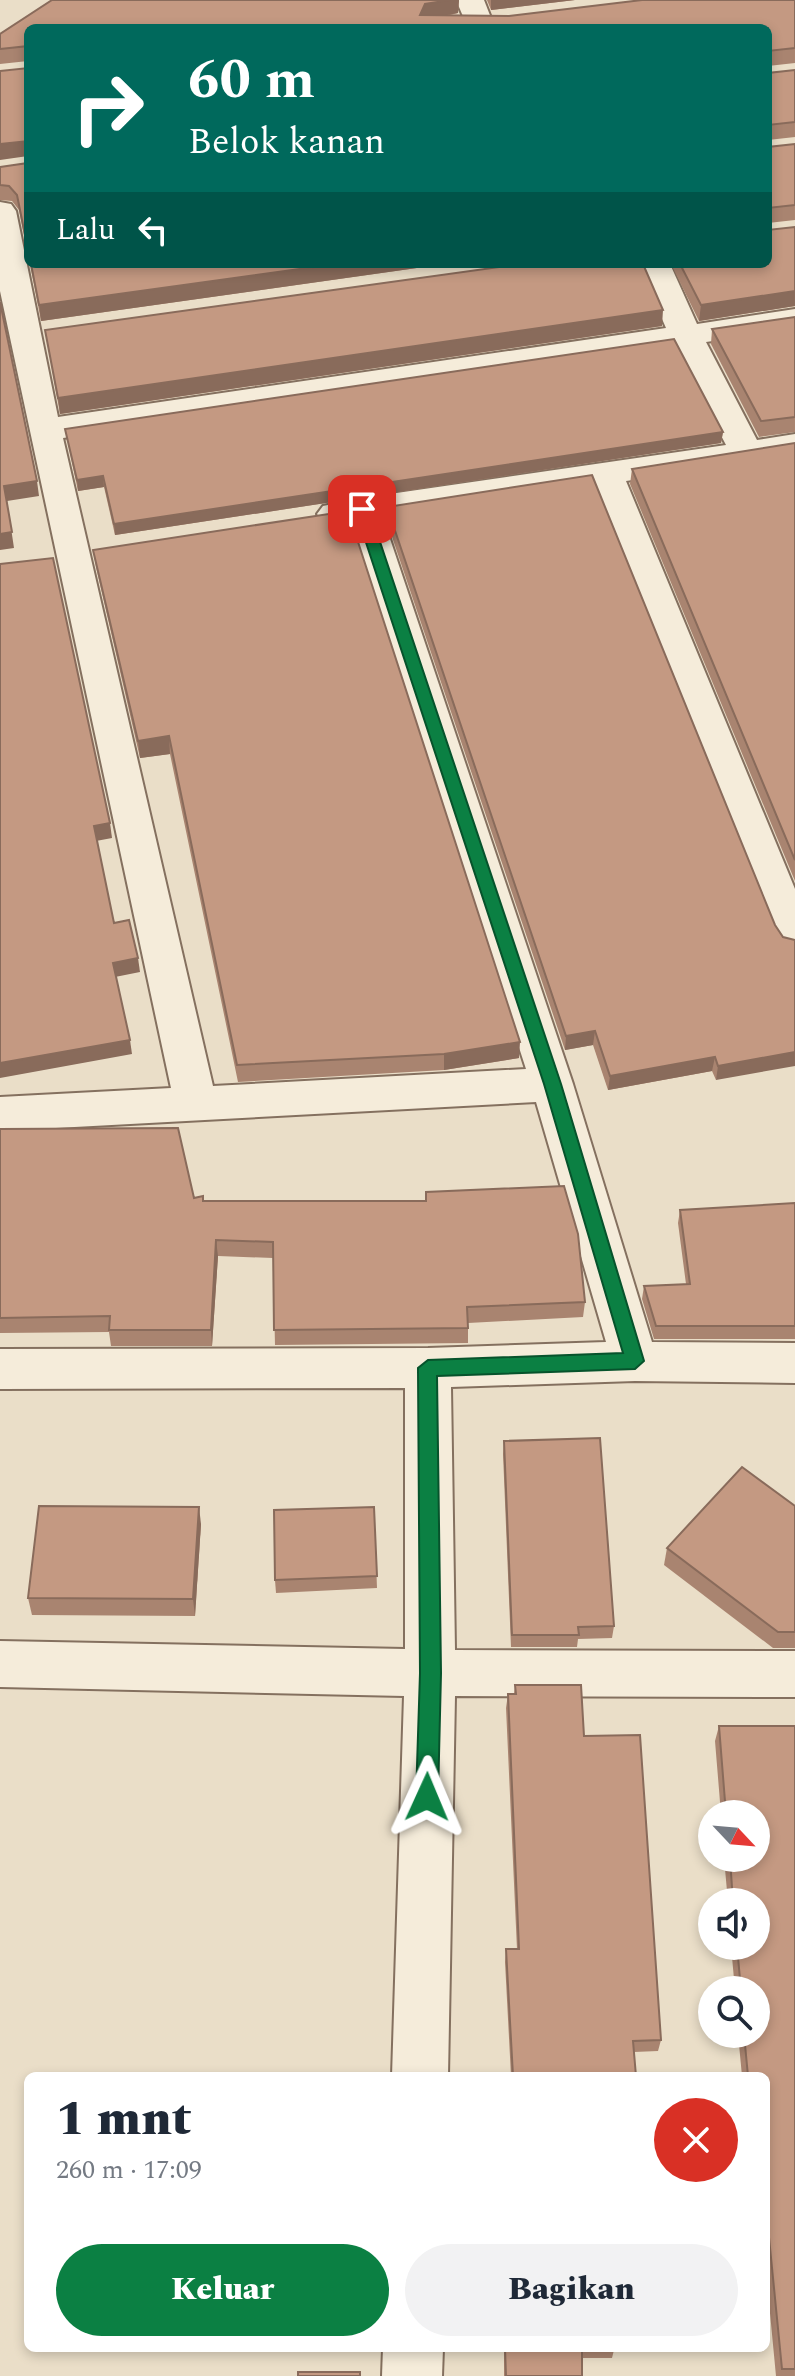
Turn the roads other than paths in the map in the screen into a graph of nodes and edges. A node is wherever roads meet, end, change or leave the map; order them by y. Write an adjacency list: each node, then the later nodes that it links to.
1 (0, 211): 2 (street)
2 (18, 254): 6 (street)
3 (656, 268): 5 (street)
4 (795, 319): 5 (street)
5 (685, 334): 6 (street); 8 (street)
6 (44, 430): 14 (street)
7 (795, 445): 8 (street)
8 (746, 451): 9 (street)
9 (605, 473): 10 (street); 12 (street)
10 (362, 509): 11 (street); 13 (street)
11 (301, 519)
12 (795, 938)
13 (552, 1084): 14 (street); 16 (street)
14 (196, 1105): 15 (street)
15 (0, 1114)
16 (635, 1361): 17 (street); 18 (street)
17 (795, 1363)
18 (428, 1368): 19 (street); 21 (street)
19 (0, 1369)
20 (0, 1664): 21 (street)
21 (430, 1673): 22 (street); 23 (street)
22 (795, 1674)
23 (420, 2072)
24 (413, 2352): 25 (street)
25 (412, 2376)

